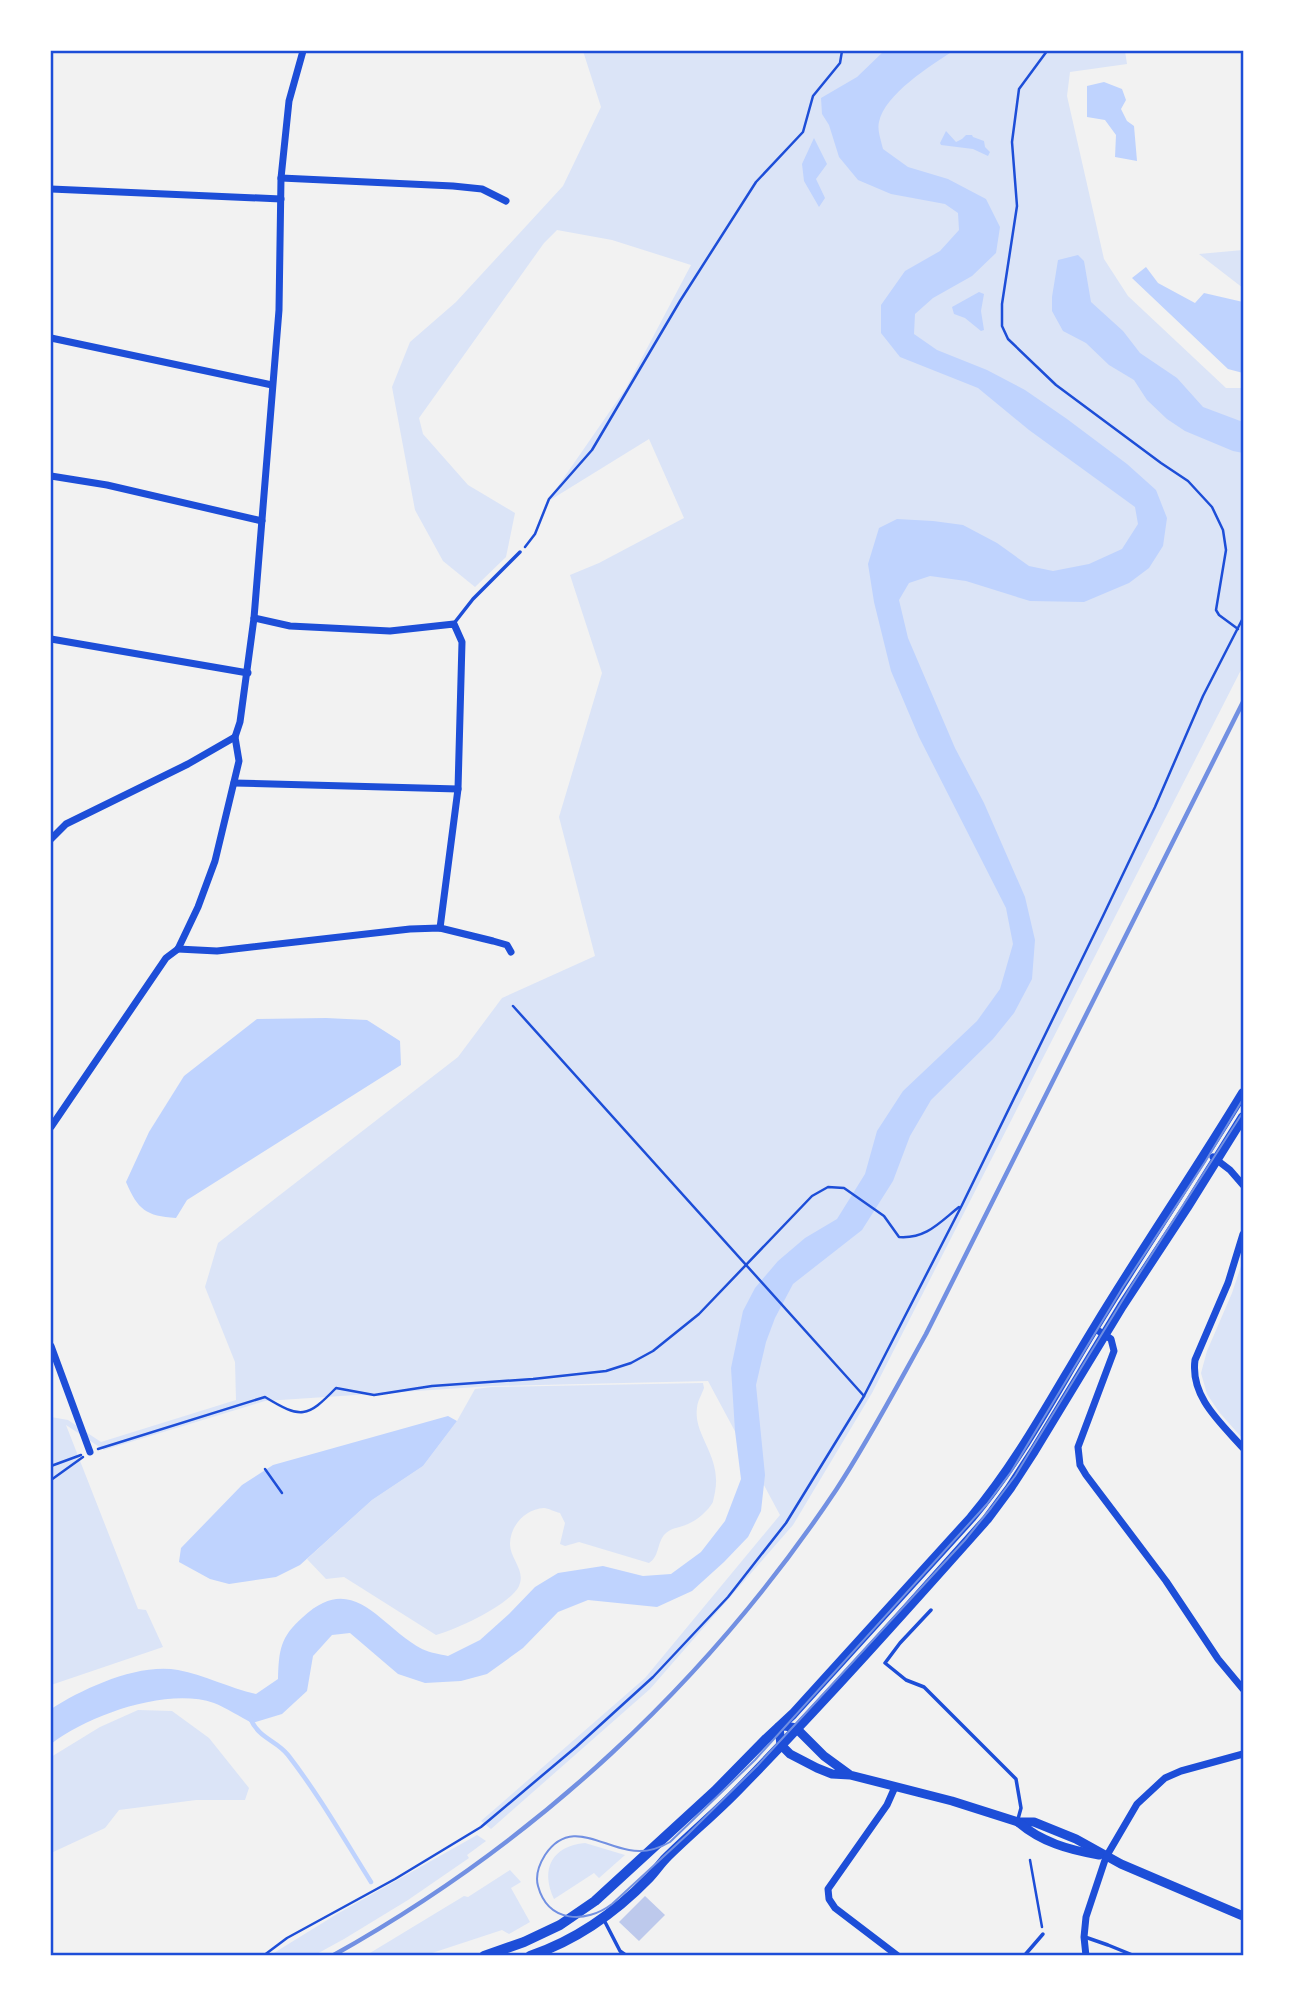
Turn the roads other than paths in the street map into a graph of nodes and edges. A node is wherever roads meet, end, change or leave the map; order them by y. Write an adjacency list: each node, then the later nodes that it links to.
1 (303, 51): 2 (street)
2 (281, 178): 4 (street); 5 (street)
3 (51, 189): 4 (street)
4 (281, 199): 7 (street)
5 (506, 201)
6 (51, 338): 7 (street)
7 (272, 385): 9 (street)
8 (51, 476): 9 (street)
9 (261, 521): 11 (street)
10 (520, 552): 12 (lane)
11 (254, 618): 12 (street); 14 (street)
12 (454, 624): 17 (street)
13 (51, 639): 14 (street)
14 (248, 673): 15 (street)
15 (235, 737): 16 (street); 18 (street)
16 (234, 783): 17 (street); 20 (street)
17 (458, 789): 19 (street)
18 (51, 839)
19 (440, 928): 20 (street); 21 (street)
20 (178, 949): 24 (street)
21 (511, 952)
22 (1243, 1093): 25 (main road)
23 (1243, 1116): 26 (main road)
24 (51, 1127)
25 (1207, 1153): 26 (street); 29 (main road)
26 (1217, 1159): 27 (street); 30 (main road)
27 (1243, 1185)
28 (1243, 1234): 32 (street)
29 (1094, 1328): 30 (street); 36 (main road)
30 (1105, 1334): 35 (street); 37 (main road)
31 (51, 1346): 33 (street)
32 (1243, 1448)
33 (90, 1452)
34 (931, 1610): 44 (lane)
35 (1243, 1689)
36 (779, 1727): 37 (street); 38 (street); 42 (main road)
37 (796, 1728): 38 (main road); 40 (street)
38 (781, 1745): 40 (street); 43 (main road)
39 (1243, 1754): 45 (street)
40 (850, 1775): 41 (street)
41 (895, 1787): 44 (street); 54 (street)
42 (716, 1791): 43 (main road); 50 (main road)
43 (726, 1802): 47 (main road)
44 (1018, 1822): 45 (street)
45 (1106, 1857): 46 (street); 49 (street)
46 (1243, 1916)
47 (603, 1919): 52 (main road); 53 (lane)
48 (1043, 1934): 55 (lane)
49 (1084, 1937): 56 (street); 57 (lane)
50 (524, 1942): 51 (main road); 52 (street)
51 (484, 1956)
52 (530, 1956)
53 (627, 1956)
54 (898, 1956)
55 (1024, 1956)
56 (1086, 1956)
57 (1135, 1956)

